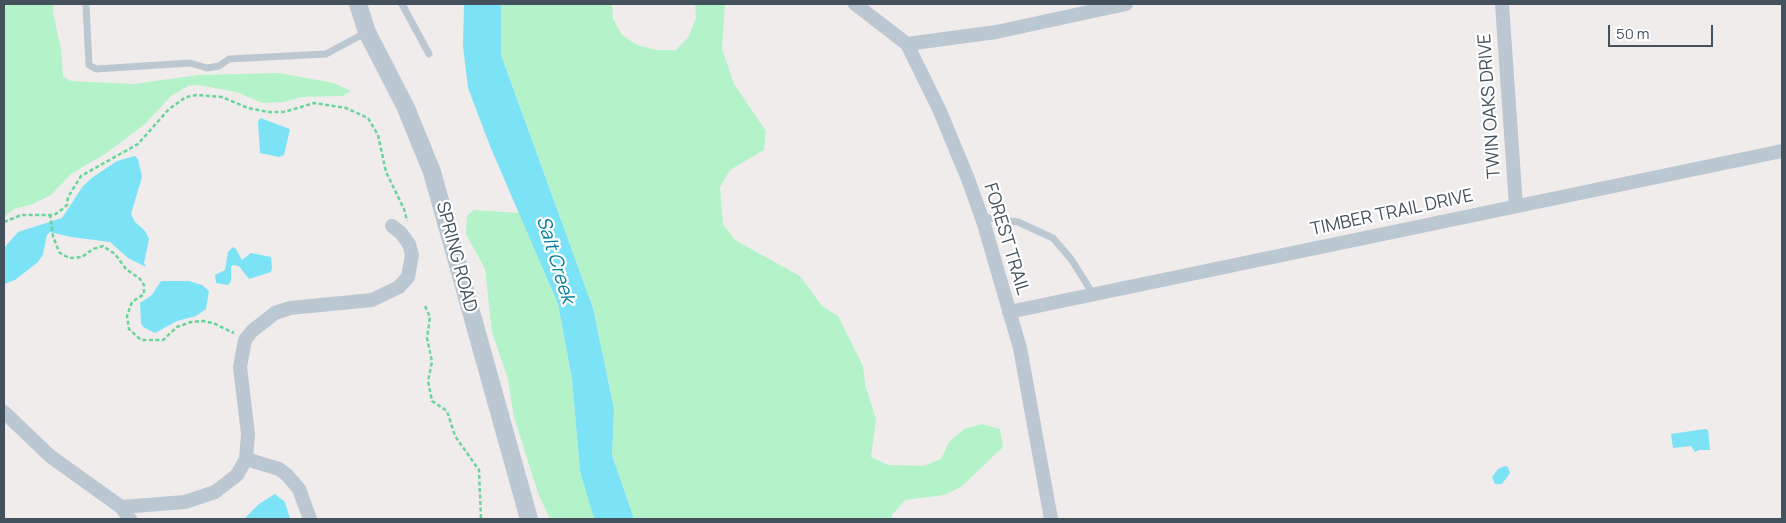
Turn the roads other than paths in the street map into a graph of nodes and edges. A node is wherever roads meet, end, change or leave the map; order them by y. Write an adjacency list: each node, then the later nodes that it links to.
1 (86, 4): 7 (lane)
2 (358, 4): 7 (street, SPRING ROAD)
3 (402, 4): 9 (lane)
4 (855, 4): 8 (street, FOREST TRAIL)
5 (1126, 4): 8 (street)
6 (1502, 4): 11 (street, TWIN OAKS DRIVE)
7 (367, 32): 21 (street, SPRING ROAD)
8 (907, 44): 12 (street, FOREST TRAIL)
9 (429, 54)
10 (1782, 151): 11 (street, TIMBER TRAIL DRIVE)
11 (1516, 206): 14 (street, TIMBER TRAIL DRIVE)
12 (982, 217): 14 (lane); 15 (street, FOREST TRAIL)
13 (397, 229): 17 (street)
14 (1093, 294): 15 (street, TIMBER TRAIL DRIVE)
15 (1010, 312): 22 (street, FOREST TRAIL)
16 (4, 412): 18 (street)
17 (246, 459): 18 (street); 20 (street)
18 (121, 506): 19 (street)
19 (130, 519)
20 (310, 519)
21 (529, 519)
22 (1051, 519)

